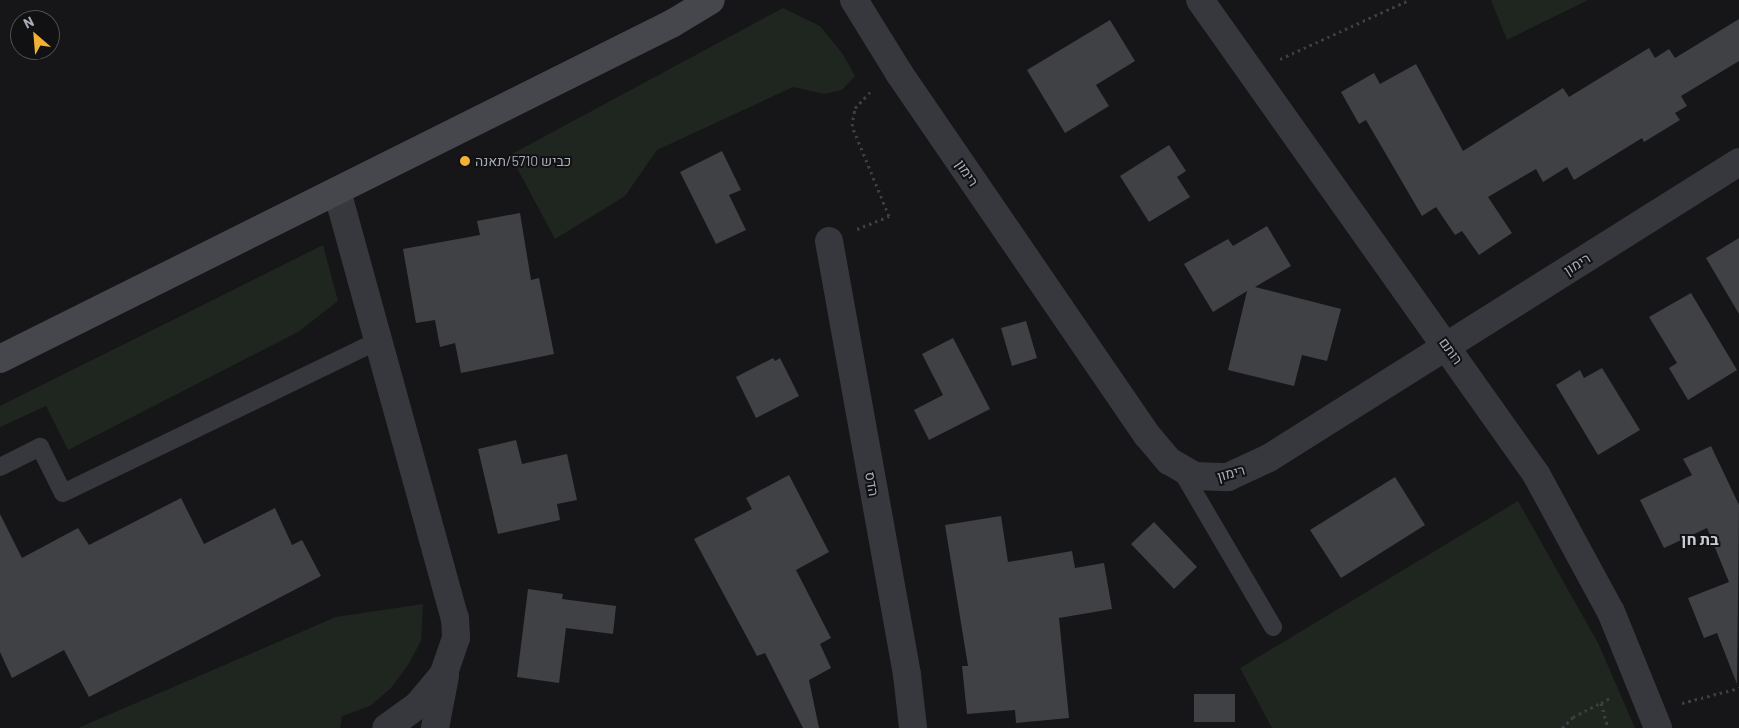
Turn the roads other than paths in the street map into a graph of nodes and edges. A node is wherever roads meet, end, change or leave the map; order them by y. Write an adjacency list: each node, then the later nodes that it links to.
1 (711, 0): 5 (main road)
2 (854, 0): 11 (street, רימון)
3 (1200, 0): 8 (street, רותם)
4 (1739, 162): 8 (street, רימון)
5 (337, 191): 7 (street); 9 (main road)
6 (829, 241): 17 (street, הדס)
7 (379, 340): 10 (lane); 13 (street)
8 (1447, 346): 11 (street, רימון); 14 (street, רותם)
9 (0, 359)
10 (0, 467)
11 (1181, 470): 12 (lane)
12 (1273, 627)
13 (447, 667): 15 (street); 16 (street)
14 (1655, 720)
15 (386, 728)
16 (435, 728)
17 (913, 728)

